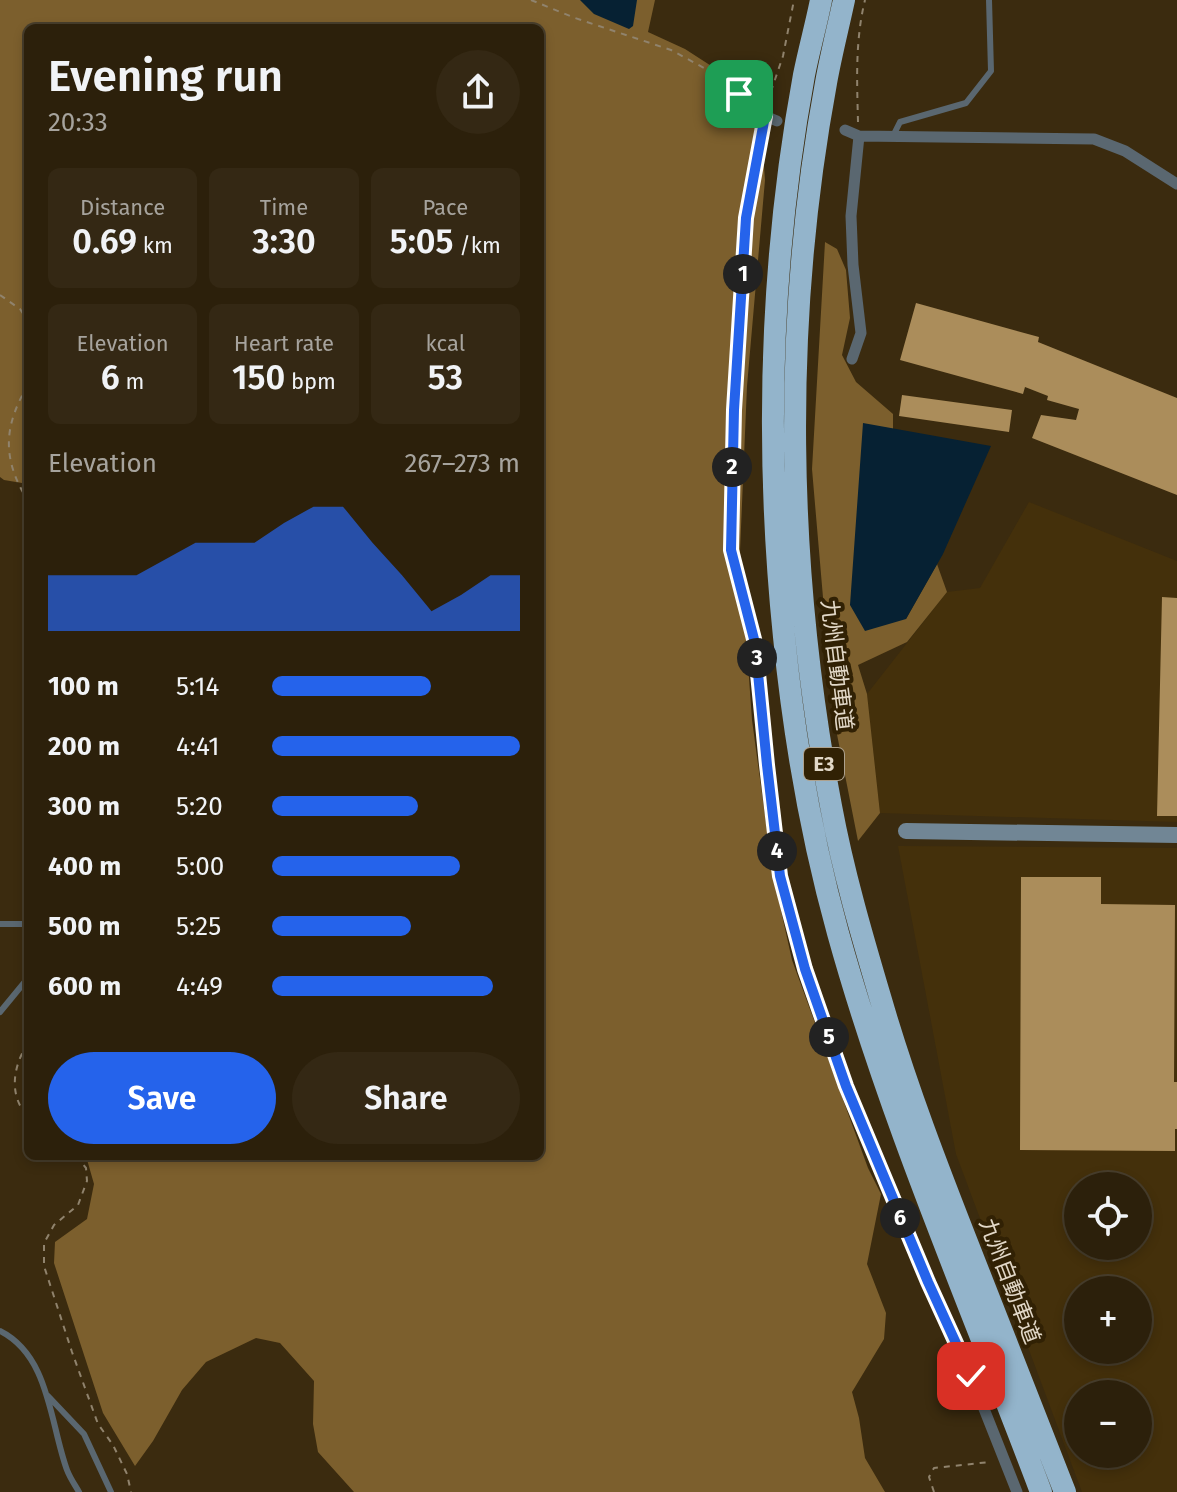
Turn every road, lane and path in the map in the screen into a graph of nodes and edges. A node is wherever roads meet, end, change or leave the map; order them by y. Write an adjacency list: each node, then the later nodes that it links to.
1 (531, 0): 7 (path)
2 (794, 0): 7 (path)
3 (821, 0): 35 (highway, E3)
4 (844, 0): 36 (highway, 九州自動車道 / E3)
5 (865, 0): 10 (path)
6 (989, 0): 11 (lane)
7 (765, 116): 8 (street); 29 (street)
8 (777, 121)
9 (845, 130): 10 (street)
10 (859, 136): 11 (street); 15 (street)
11 (893, 136): 12 (street)
12 (1177, 184)
13 (0, 295): 14 (path)
14 (24, 315)
15 (852, 359)
16 (24, 392): 17 (path)
17 (24, 493)
18 (906, 831): 19 (street)
19 (1177, 835)
20 (0, 924): 21 (lane)
21 (24, 924)
22 (24, 983): 23 (lane)
23 (0, 1012)
24 (24, 1052): 25 (path)
25 (24, 1113)
26 (79, 1160): 32 (path)
27 (0, 1331): 28 (lane)
28 (46, 1394): 30 (lane); 31 (lane)
29 (1004, 1458): 33 (path); 34 (street)
30 (79, 1492)
31 (111, 1492)
32 (131, 1492)
33 (934, 1492)
34 (1017, 1492)
35 (1041, 1492)
36 (1065, 1492)

